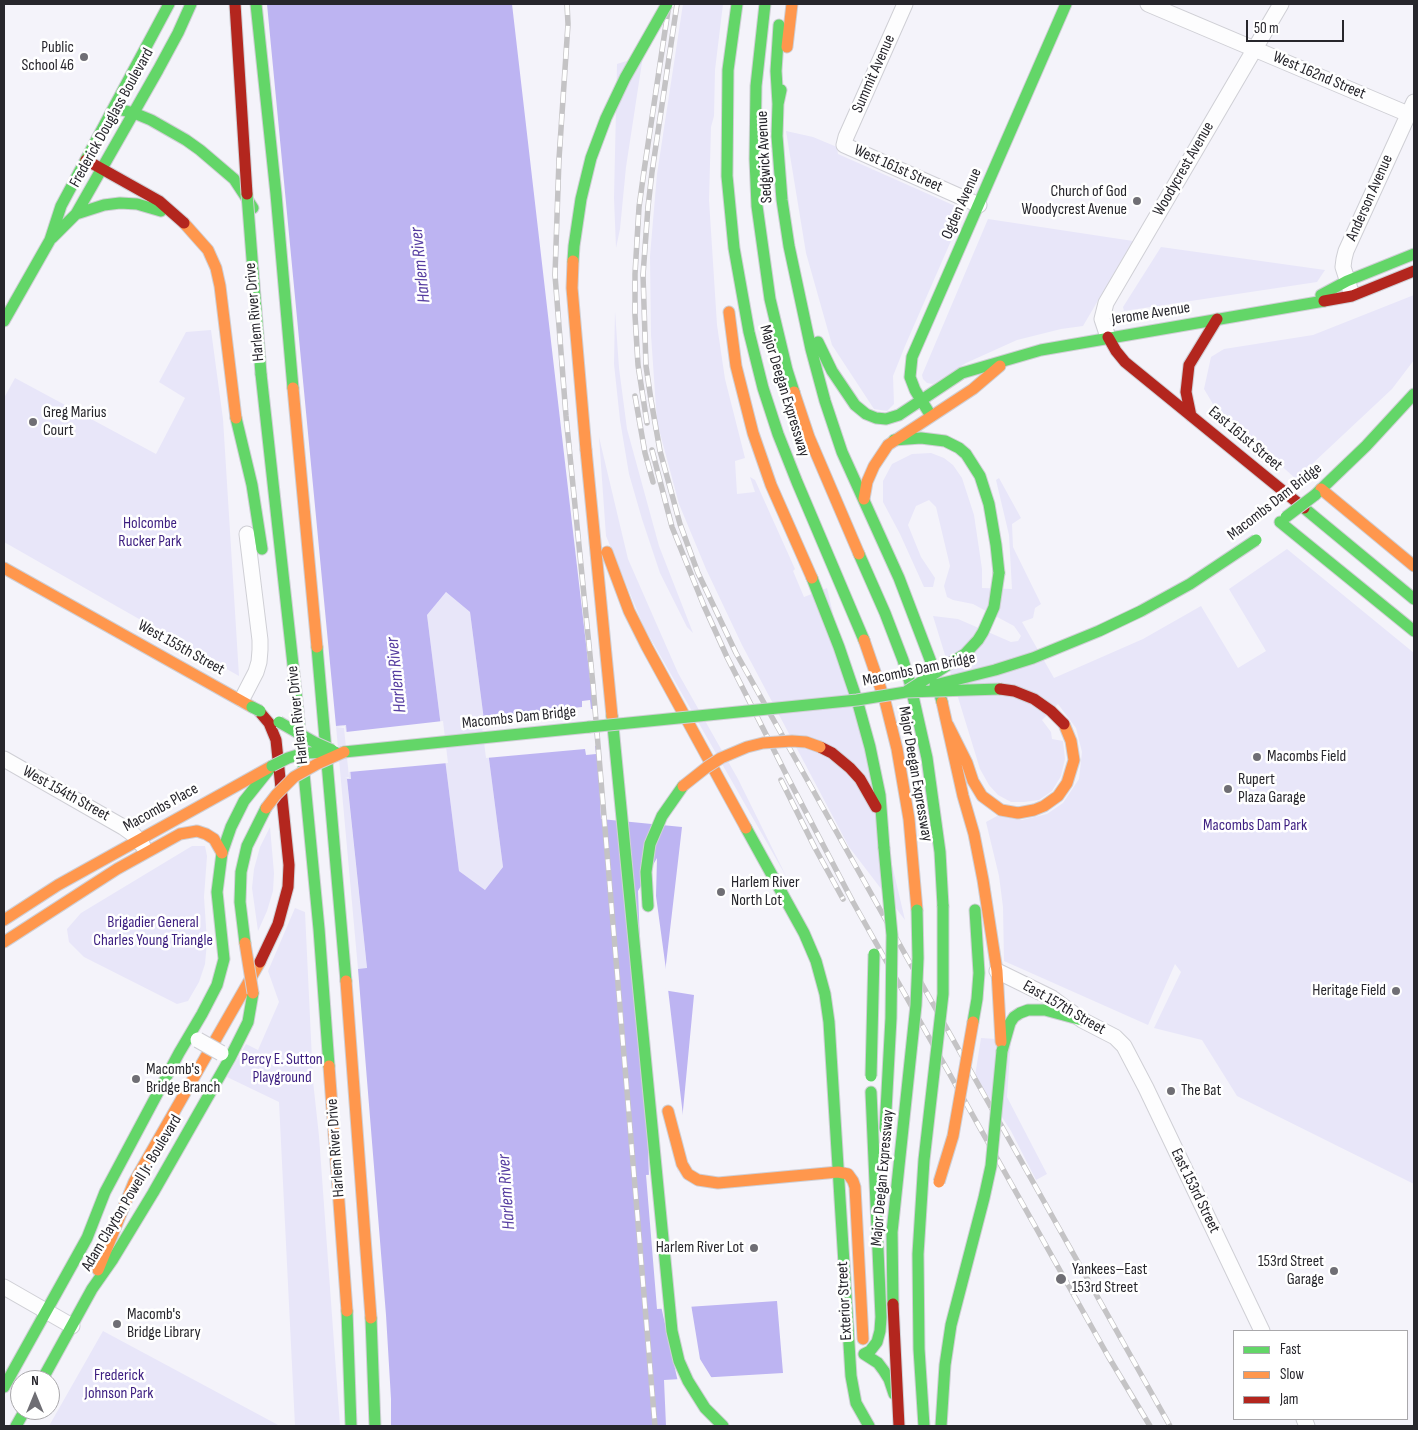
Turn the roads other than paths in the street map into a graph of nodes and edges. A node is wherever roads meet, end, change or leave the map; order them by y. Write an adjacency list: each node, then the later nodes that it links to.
1 (170, 4): 15 (main road, Frederick Douglass Boulevard)
2 (234, 4): 61 (main road, Harlem River Drive, bridge)
3 (256, 4): 40 (main road, Harlem River Drive)
4 (668, 4): 48 (main road, bridge)
5 (737, 4): 29 (main road, Major Deegan Expressway)
6 (765, 4): 108 (main road, Major Deegan Expressway, bridge)
7 (781, 4): 17 (main road)
8 (792, 4): 17 (main road, Sedgwick Avenue)
9 (905, 4): 21 (street, Summit Avenue)
10 (1066, 4): 24 (main road, Ogden Avenue)
11 (1148, 4): 14 (street, West 162nd Street)
12 (1281, 4): 14 (street, Woodycrest Avenue)
13 (187, 5): 16 (main road, Frederick Douglass Boulevard)
14 (1254, 49): 19 (street, West 162nd Street); 39 (street, Woodycrest Avenue)
15 (140, 60): 16 (main road); 18 (main road, Frederick Douglass Boulevard)
16 (158, 70): 20 (main road, Frederick Douglass Boulevard)
17 (778, 104): 36 (main road, Sedgwick Avenue)
18 (114, 108): 20 (main road); 22 (main road, Frederick Douglass Boulevard)
19 (1411, 108): 32 (street, Anderson Avenue)
20 (134, 113): 23 (main road, Frederick Douglass Boulevard); 27 (main road)
21 (844, 145): 24 (street, West 161st Street)
22 (86, 160): 23 (main road, Harlem River Drive); 28 (main road, Frederick Douglass Boulevard)
23 (103, 170): 25 (main road, Frederick Douglass Boulevard); 26 (main road, Harlem River Drive)
24 (979, 205): 43 (main road, Ogden Avenue)
25 (76, 214): 26 (main road); 28 (main road, Frederick Douglass Boulevard)
26 (179, 217): 46 (main road, Harlem River Drive)
27 (261, 229)
28 (50, 240): 38 (main road, Frederick Douglass Boulevard)
29 (734, 248): 60 (main road); 90 (main road, Major Deegan Expressway, bridge)
30 (1414, 254): 32 (main road, Jerome Avenue)
31 (1414, 271): 34 (main road, Jerome Avenue)
32 (1347, 281): 34 (street, Anderson Avenue); 35 (main road, Jerome Avenue)
33 (273, 289): 40 (main road)
34 (1352, 296): 35 (main road, Jerome Avenue)
35 (1302, 305): 37 (main road, Jerome Avenue)
36 (803, 307): 43 (main road, Jerome Avenue); 50 (main road)
37 (1217, 320): 39 (main road, Jerome Avenue); 45 (main road)
38 (4, 321)
39 (1108, 337): 41 (main road, Jerome Avenue); 45 (main road, East 161st Street)
40 (289, 345): 103 (main road, Harlem River Drive)
41 (1006, 361): 43 (main road, Jerome Avenue); 44 (main road, Jerome Avenue)
42 (1414, 394): 49 (main road, Macombs Dam Bridge)
43 (921, 400): 44 (main road, Ogden Avenue)
44 (932, 416): 47 (main road, Jerome Avenue)
45 (1191, 416): 55 (main road, East 161st Street)
46 (236, 418): 52 (main road); 59 (street, Harlem River Drive)
47 (894, 440): 50 (main road, Jerome Avenue); 58 (main road, bridge)
48 (591, 492): 87 (main road, Exterior Street); 104 (main road)
49 (1318, 492): 51 (main road, Macombs Dam Bridge, bridge); 53 (main road)
50 (864, 499): 63 (main road)
51 (1283, 519): 56 (main road); 58 (main road, Macombs Dam Bridge, bridge)
52 (263, 559)
53 (1414, 566)
54 (4, 567): 59 (main road, Adam Clayton Powell Jr. Boulevard); 62 (main road, West 155th Street, bridge)
55 (1414, 599)
56 (1414, 631)
57 (280, 643): 61 (main road)
58 (906, 692): 60 (main road, Macombs Dam Bridge, bridge); 63 (main road, bridge)
59 (242, 699): 88 (main road, Adam Clayton Powell Jr. Boulevard)
60 (857, 700): 65 (main road, Macombs Dam Bridge, bridge); 71 (main road)
61 (297, 701): 102 (main road, Harlem River Drive)
62 (278, 722): 64 (main road, West 155th Street, bridge); 68 (main road)
63 (948, 725): 69 (main road)
64 (307, 739): 65 (main road, West 155th Street, bridge); 66 (main road)
65 (344, 752): 66 (main road, Macombs Place, bridge); 70 (main road, Adam Clayton Powell Jr. Boulevard, bridge)
66 (298, 754): 68 (main road, Macombs Place, bridge); 70 (main road, bridge)
67 (4, 759): 72 (street, West 154th Street)
68 (266, 772): 72 (main road, Macombs Place); 74 (main road, Adam Clayton Powell Jr. Boulevard)
69 (963, 796): 80 (main road); 92 (main road, bridge)
70 (266, 808): 85 (main road, Adam Clayton Powell Jr. Boulevard, bridge)
71 (882, 819): 73 (main road); 76 (main road, bridge)
72 (143, 846): 74 (main road, Macombs Place); 77 (main road, Macombs Place); 78 (main road, Macombs Place)
73 (884, 848): 75 (main road, bridge); 90 (main road, bridge)
74 (222, 852): 83 (main road, Adam Clayton Powell Jr. Boulevard)
75 (878, 908)
76 (649, 918)
77 (4, 920)
78 (6, 938)
79 (874, 946): 98 (main road, bridge)
80 (997, 971): 81 (street, East 157th Street); 82 (main road)
81 (1082, 1020): 82 (main road); 84 (street, East 157th Street)
82 (1005, 1023): 109 (main road, bridge)
83 (194, 1038): 85 (street, bridge); 91 (main road, Adam Clayton Powell Jr. Boulevard)
84 (1127, 1050): 97 (street, East 153rd Street)
85 (225, 1055): 89 (main road, Adam Clayton Powell Jr. Boulevard)
86 (668, 1153): 87 (main road)
87 (838, 1172): 98 (main road, Exterior Street); 99 (main road, Exterior Street)
88 (134, 1182): 89 (main road); 91 (main road, Adam Clayton Powell Jr. Boulevard); 94 (main road, Adam Clayton Powell Jr. Boulevard)
89 (153, 1193): 94 (main road, Adam Clayton Powell Jr. Boulevard)
90 (892, 1232): 106 (main road, Major Deegan Expressway, bridge)
91 (87, 1238): 95 (main road, Adam Clayton Powell Jr. Boulevard)
92 (907, 1281)
93 (4, 1287): 95 (street)
94 (92, 1289): 96 (main road, Adam Clayton Powell Jr. Boulevard)
95 (46, 1311): 96 (street); 101 (main road, Adam Clayton Powell Jr. Boulevard)
96 (72, 1326): 100 (main road, Adam Clayton Powell Jr. Boulevard)
97 (1262, 1330)
98 (864, 1354): 99 (main road); 107 (main road, Exterior Street)
99 (850, 1356): 105 (main road, Exterior Street)
100 (48, 1370)
101 (4, 1387)
102 (351, 1426)
103 (375, 1426)
104 (723, 1426)
105 (868, 1426)
106 (899, 1426)
107 (903, 1426)
108 (924, 1426)
109 (941, 1426)

